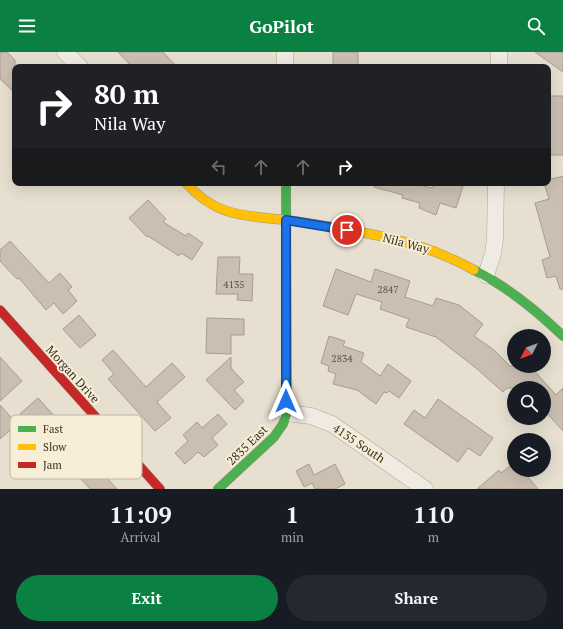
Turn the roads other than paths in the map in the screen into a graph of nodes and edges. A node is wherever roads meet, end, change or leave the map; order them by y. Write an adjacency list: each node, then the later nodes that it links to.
1 (65, 52): 4 (street)
2 (285, 52): 5 (street)
3 (499, 52): 6 (street)
4 (77, 64)
5 (285, 64)
6 (499, 64)
7 (189, 186): 10 (street, Nila Way)
8 (286, 186): 10 (street)
9 (496, 186): 11 (street)
10 (286, 220): 11 (street, Nila Way); 14 (street)
11 (486, 275): 13 (street, Nila Way)
12 (0, 310): 15 (street, Morgan Drive)
13 (563, 336)
14 (287, 413): 18 (street, 2835 East); 19 (street, 4135 South)
15 (94, 415)
16 (142, 469): 17 (street, Morgan Drive)
17 (160, 489)
18 (218, 489)
19 (425, 489)

